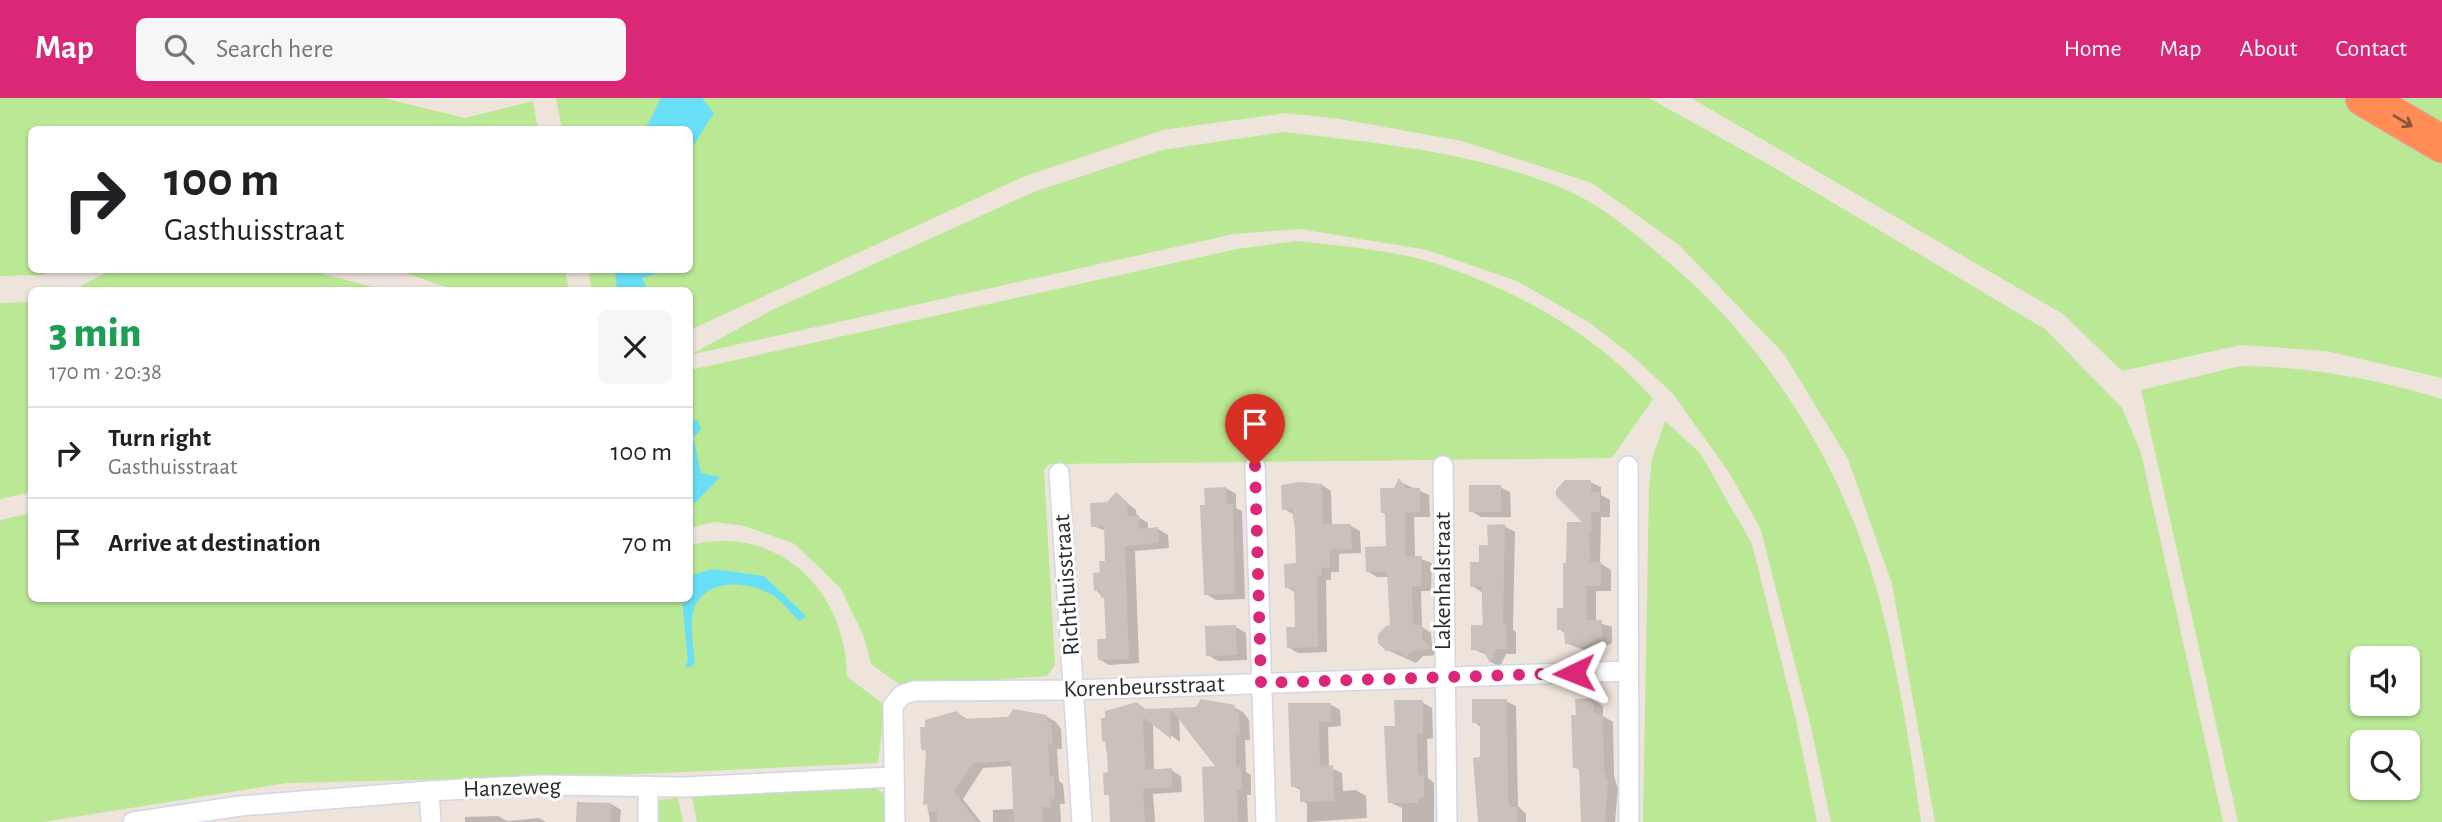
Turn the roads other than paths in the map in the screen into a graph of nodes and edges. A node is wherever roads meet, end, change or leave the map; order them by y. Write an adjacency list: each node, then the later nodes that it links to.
1 (2364, 98): 2 (highway, one-way to 2)
2 (2442, 144)
3 (1255, 466): 9 (street)
4 (1443, 466): 8 (street, Lakenhalstraat)
5 (1628, 466): 7 (street)
6 (1059, 473): 10 (street, Richthuisstraat)
7 (1627, 671): 8 (street, Korenbeursstraat); 22 (street)
8 (1444, 677): 9 (street, Korenbeursstraat); 21 (street, Lakenhalstraat)
9 (1261, 683): 10 (street, Korenbeursstraat); 20 (street)
10 (1074, 690): 11 (street, Korenbeursstraat); 19 (street, Richthuisstraat)
11 (893, 777): 12 (street, Hanzeweg); 18 (street)
12 (648, 786): 13 (street, Hanzeweg); 17 (street)
13 (429, 791): 14 (street, Hanzeweg); 16 (street)
14 (241, 814): 15 (street, Hanzeweg)
15 (133, 822)
16 (431, 822)
17 (648, 822)
18 (895, 822)
19 (1082, 822)
20 (1266, 822)
21 (1447, 822)
22 (1629, 822)

